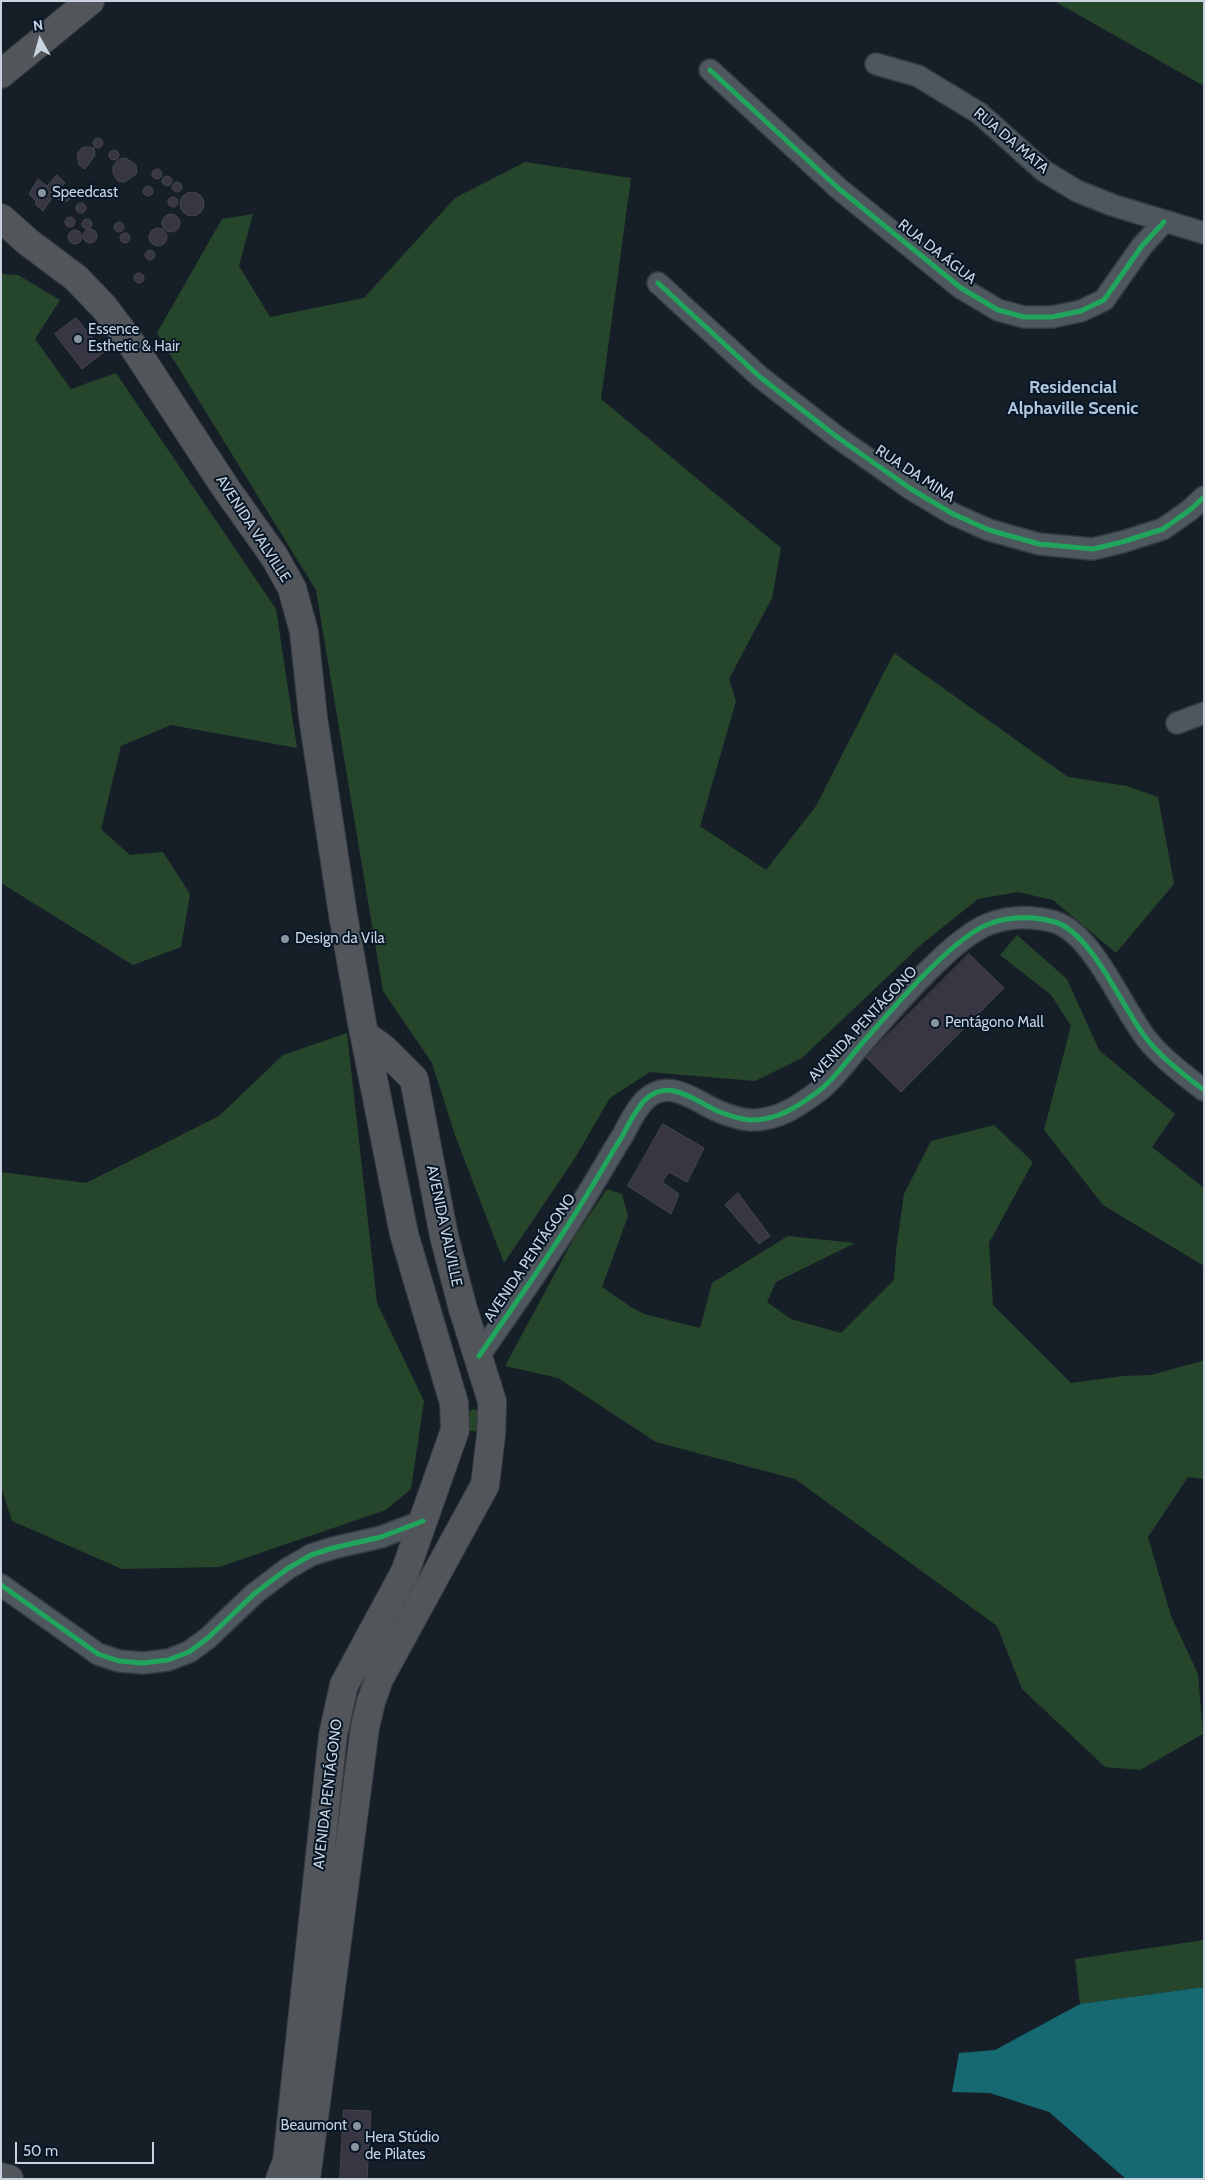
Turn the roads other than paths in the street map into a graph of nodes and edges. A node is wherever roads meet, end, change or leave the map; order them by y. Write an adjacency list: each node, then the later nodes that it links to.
1 (90, 1): 4 (main road)
2 (876, 64): 6 (street, RUA DA MATA)
3 (710, 70): 6 (street, RUA DA ÁGUA)
4 (1, 74)
5 (1, 218): 12 (main road, AVENIDA VALVILLE)
6 (1164, 222): 7 (street, RUA DA MATA)
7 (1204, 234)
8 (658, 283): 9 (street, RUA DA MINA)
9 (1204, 497)
10 (1204, 712): 11 (street)
11 (1177, 723)
12 (364, 1035): 14 (main road, AVENIDA VALVILLE); 15 (main road, AVENIDA VALVILLE)
13 (1204, 1090): 16 (street, AVENIDA PENTÁGONO)
14 (387, 1148): 15 (main road); 18 (main road, AVENIDA VALVILLE)
15 (430, 1166): 16 (main road, AVENIDA VALVILLE)
16 (479, 1356): 17 (main road, AVENIDA VALVILLE)
17 (492, 1401): 18 (main road); 20 (main road, AVENIDA VALVILLE)
18 (454, 1403): 19 (main road, AVENIDA VALVILLE)
19 (455, 1430): 20 (main road); 21 (main road, AVENIDA PENTÁGONO)
20 (492, 1435): 28 (main road, AVENIDA PENTÁGONO)
21 (423, 1521): 22 (street); 23 (main road, AVENIDA PENTÁGONO)
22 (381, 1537): 23 (street); 24 (street)
23 (405, 1572): 27 (main road, AVENIDA PENTÁGONO)
24 (1, 1585)
25 (1, 2177): 26 (main road)
26 (9, 2179)
27 (280, 2179)
28 (306, 2179)

